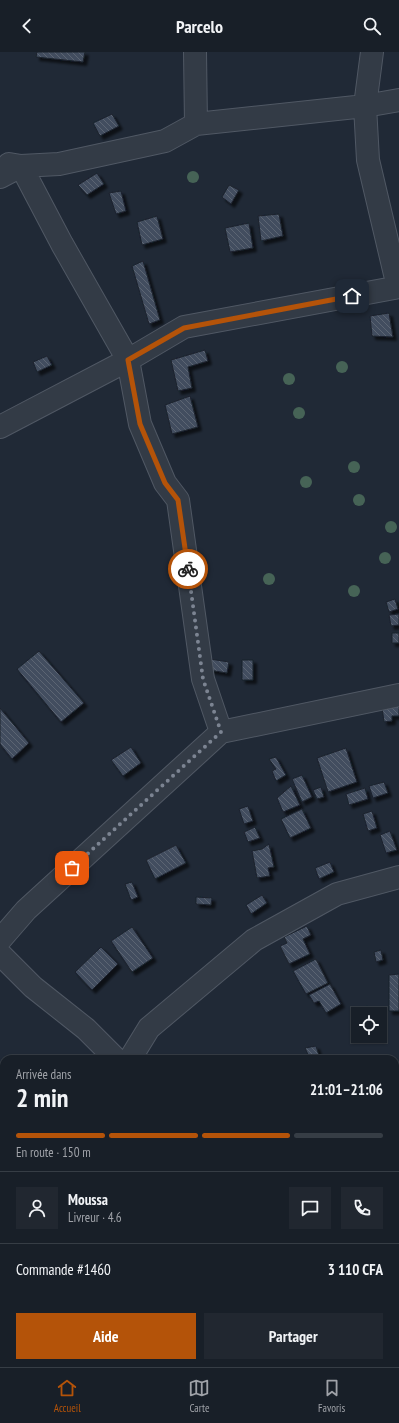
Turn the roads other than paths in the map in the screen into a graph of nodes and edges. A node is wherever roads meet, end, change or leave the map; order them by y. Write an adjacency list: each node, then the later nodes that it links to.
1 (195, 52): 5 (street)
2 (372, 52): 4 (street)
3 (399, 100): 4 (street)
4 (365, 106): 5 (street); 9 (street)
5 (196, 124): 7 (street)
6 (0, 163): 7 (street)
7 (21, 166): 8 (street); 10 (street)
8 (0, 177)
9 (398, 287): 10 (street)
10 (128, 360): 11 (street); 13 (street)
11 (0, 427)
12 (399, 694): 13 (street)
13 (221, 732): 15 (street)
14 (399, 877): 18 (street)
15 (0, 940)
16 (0, 954): 17 (street)
17 (112, 1055)
18 (133, 1055)

